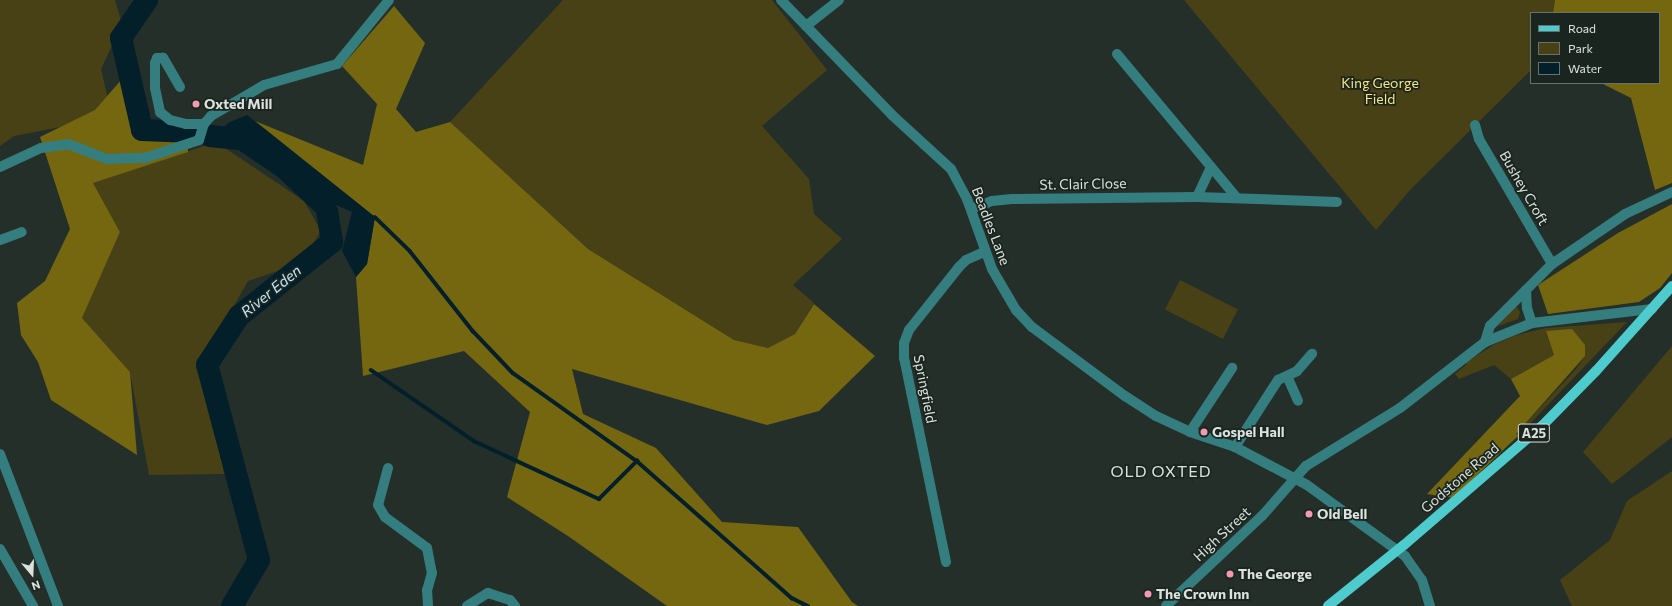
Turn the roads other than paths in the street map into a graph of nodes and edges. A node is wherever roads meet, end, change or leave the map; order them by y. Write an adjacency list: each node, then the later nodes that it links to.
1 (389, 0): 7 (street)
2 (781, 0): 4 (street, Beadles Lane)
3 (839, 0): 4 (street)
4 (806, 26): 15 (street, Beadles Lane)
5 (1116, 54): 10 (street)
6 (180, 87): 7 (street)
7 (204, 124): 9 (street)
8 (1475, 125): 19 (street, Bushey Croft)
9 (0, 167)
10 (1211, 167): 12 (street); 13 (street)
11 (1672, 192): 19 (street)
12 (1197, 197): 13 (street, St. Clair Close); 15 (street, St. Clair Close)
13 (1237, 198): 14 (street, St. Clair Close)
14 (1337, 202)
15 (971, 209): 18 (street, Beadles Lane)
16 (22, 232): 17 (street)
17 (0, 240)
18 (984, 252): 29 (street, Beadles Lane); 35 (street, Springfield)
19 (1552, 264): 21 (street)
20 (1672, 286): 22 (main road, Godstone Road / A25)
21 (1526, 290): 23 (street); 24 (street)
22 (1652, 309): 23 (street); 42 (main road, Godstone Road / A25)
23 (1532, 323): 24 (street)
24 (1485, 342): 33 (street)
25 (1312, 354): 27 (street)
26 (1232, 368): 29 (street)
27 (1287, 376): 28 (street); 30 (street)
28 (1298, 401)
29 (1190, 432): 30 (street, Beadles Lane)
30 (1235, 447): 33 (street, Beadles Lane)
31 (0, 454): 37 (street)
32 (388, 468): 38 (street)
33 (1294, 478): 41 (street, High Street); 43 (street, Beadles Lane)
34 (0, 549): 36 (street)
35 (946, 562)
36 (33, 606)
37 (58, 606)
38 (428, 606)
39 (467, 606): 40 (street)
40 (515, 606)
41 (1166, 606)
42 (1328, 606)
43 (1430, 606)

